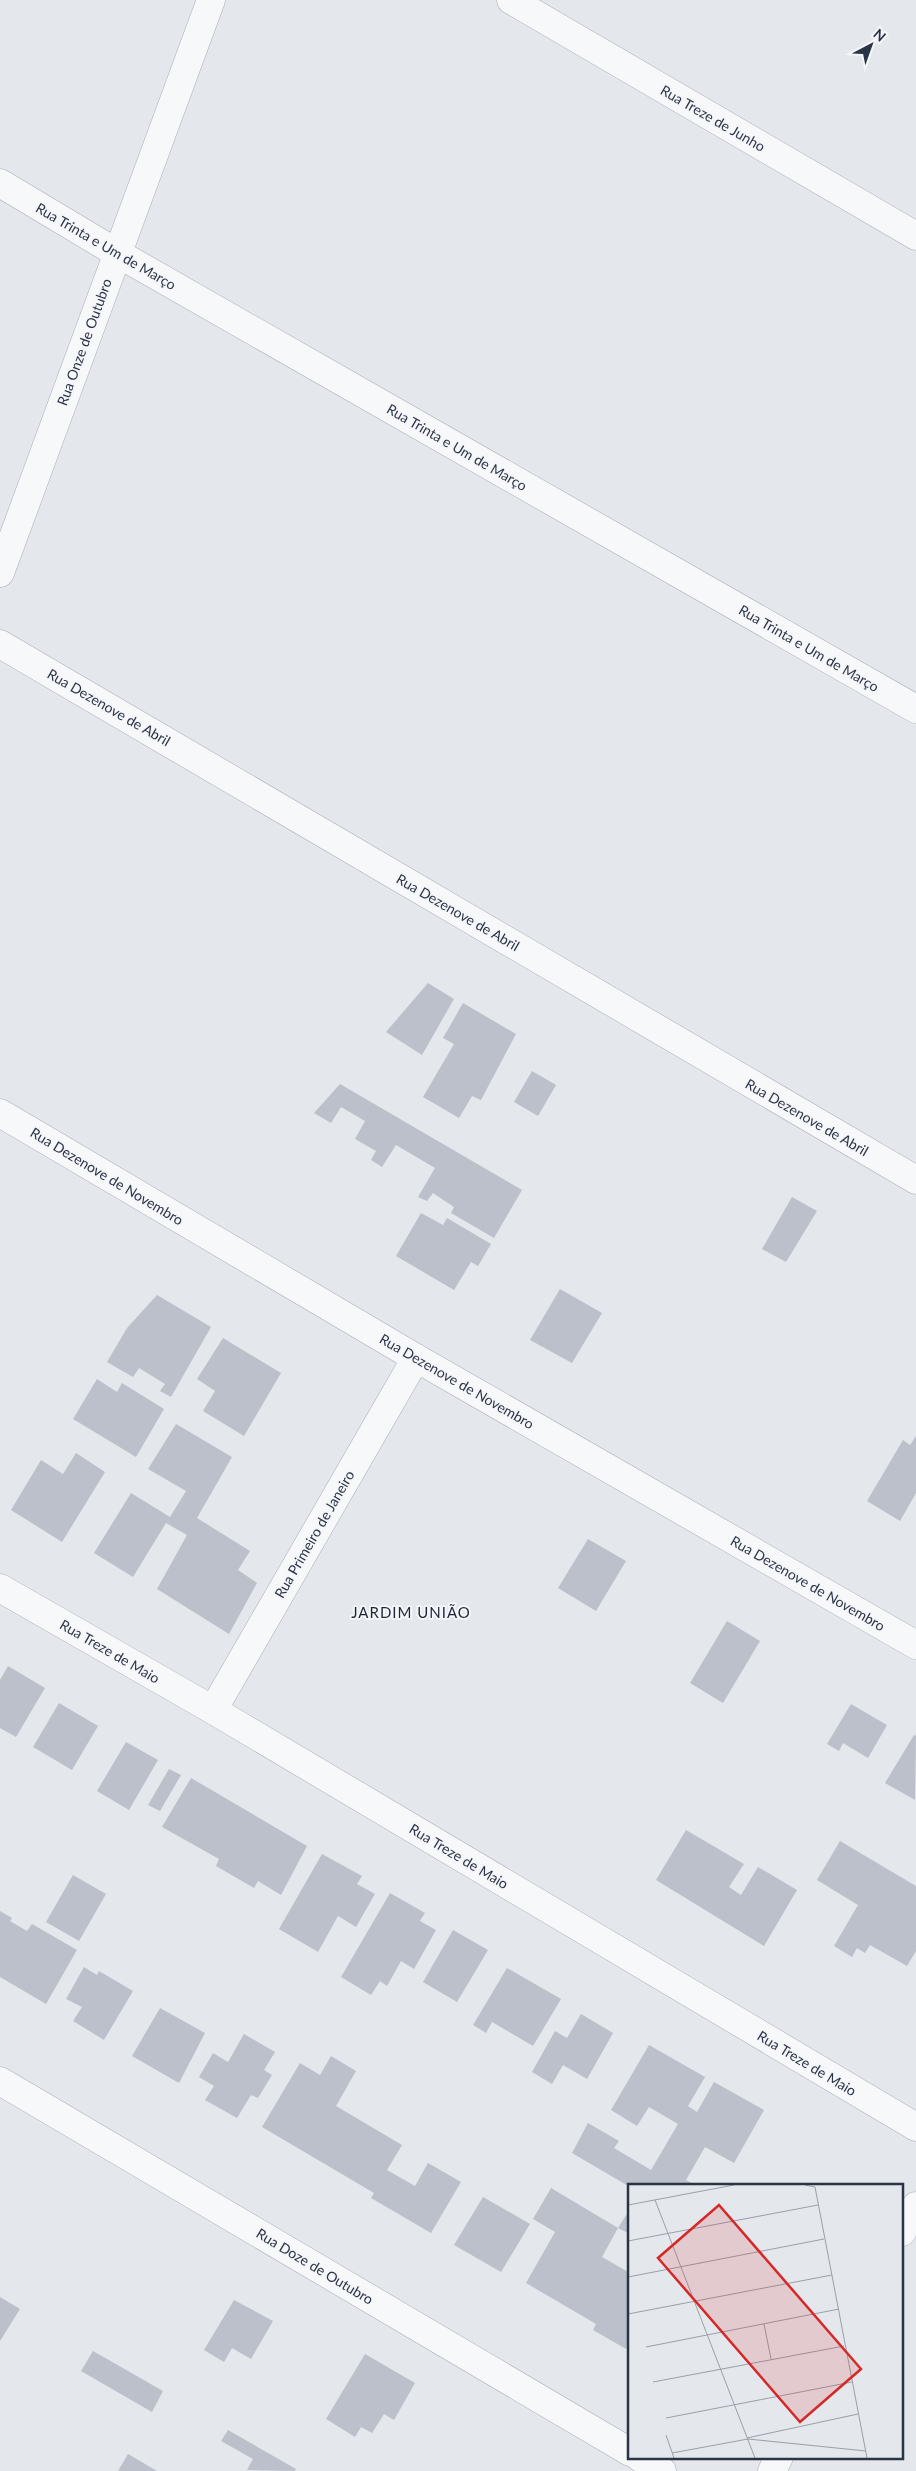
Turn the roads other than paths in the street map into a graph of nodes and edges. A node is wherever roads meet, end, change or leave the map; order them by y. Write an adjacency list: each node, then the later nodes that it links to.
1 (211, 0): 5 (street, Rua Onze de Outubro)
2 (511, 0): 4 (street, Rua Treze de Junho)
3 (0, 183): 5 (street, Rua Trinta e Um de Março)
4 (916, 236)
5 (117, 253): 6 (street, Rua Onze de Outubro); 8 (street, Rua Trinta e Um de Março)
6 (0, 573)
7 (0, 644): 10 (street, Rua Dezenove de Abril)
8 (916, 710)
9 (0, 1113): 11 (street, Rua Dezenove de Novembro)
10 (916, 1180)
11 (416, 1358): 13 (street, Rua Dezenove de Novembro); 14 (street, Rua Primeiro de Janeiro)
12 (0, 1588): 14 (street, Rua Treze de Maio)
13 (916, 1645)
14 (213, 1710): 16 (street, Rua Treze de Maio)
15 (0, 2081): 19 (street, Rua Doze de Outubro)
16 (916, 2127)
17 (916, 2206): 18 (street)
18 (904, 2228)
19 (628, 2451)
20 (641, 2458): 22 (street)
21 (778, 2458): 23 (street)
22 (662, 2471)
23 (772, 2471)

